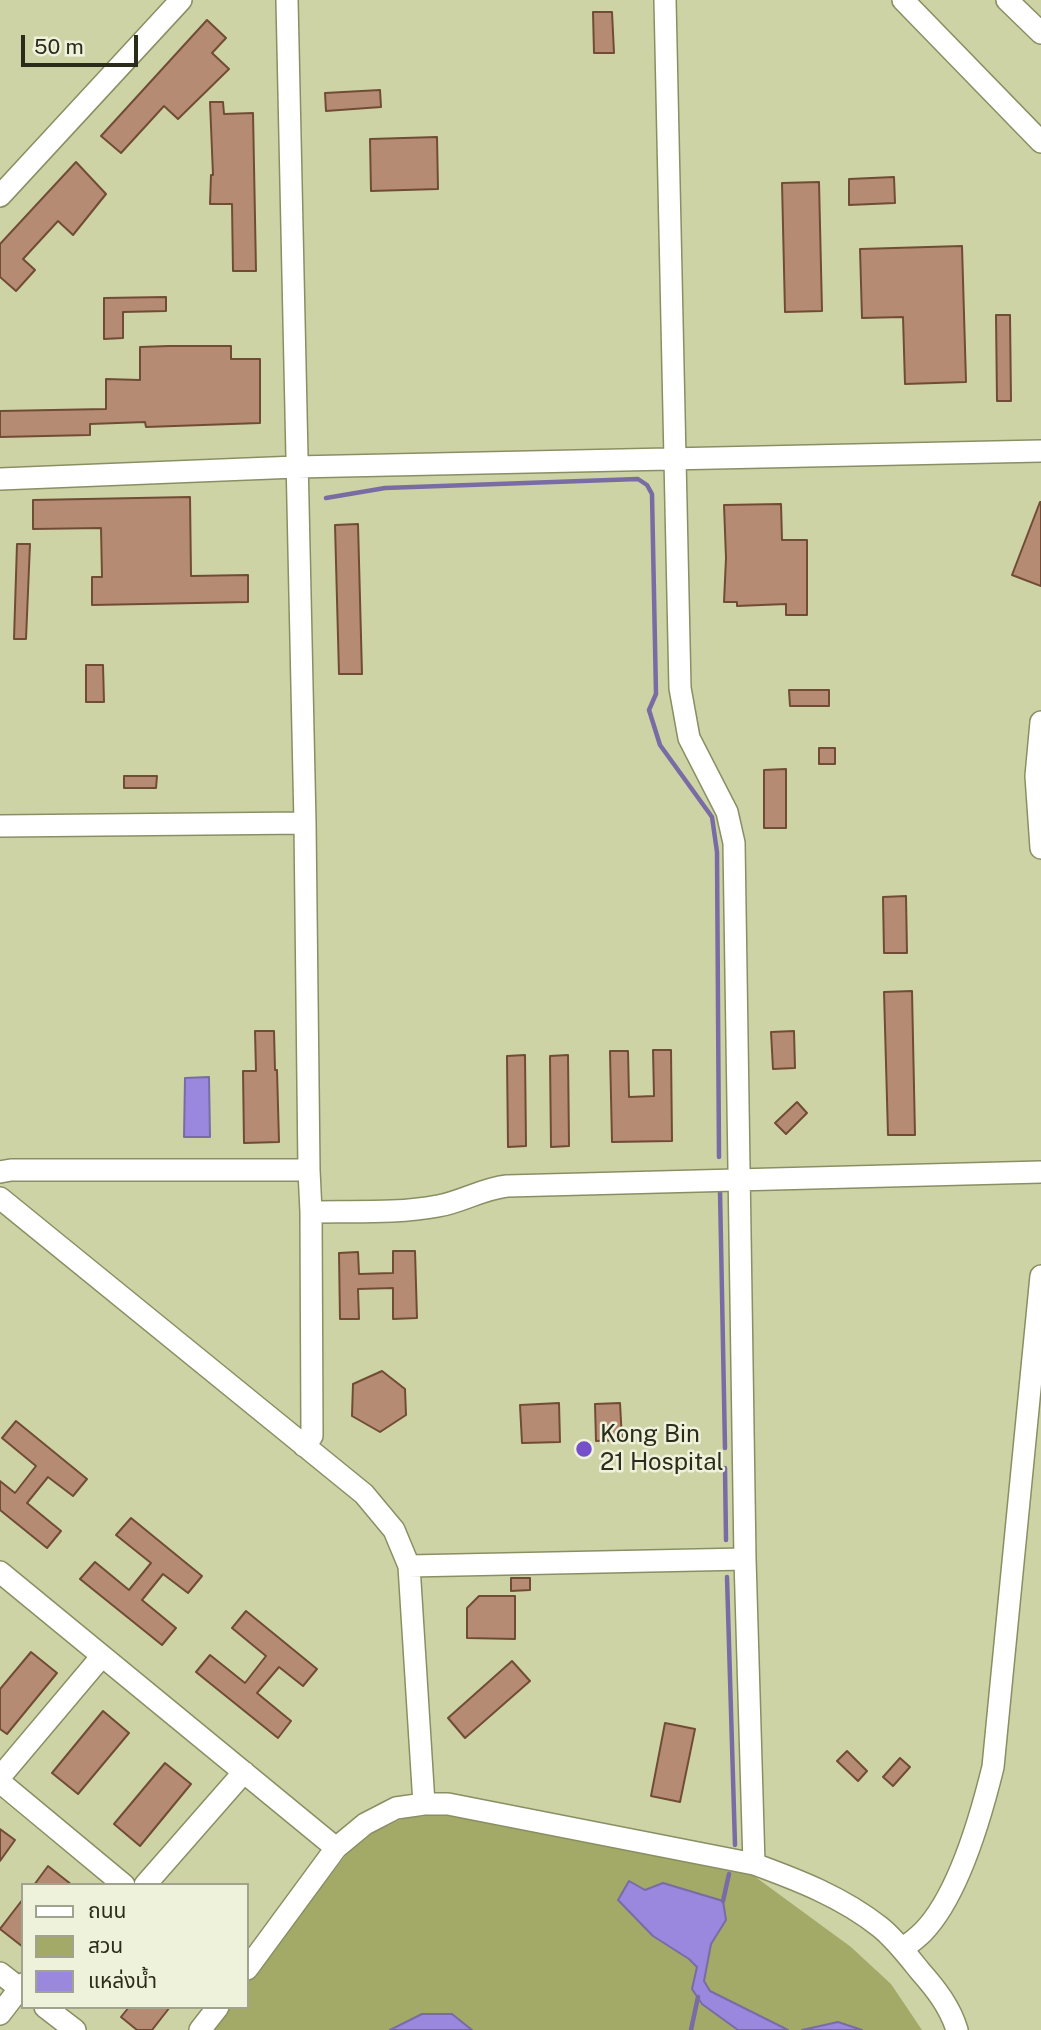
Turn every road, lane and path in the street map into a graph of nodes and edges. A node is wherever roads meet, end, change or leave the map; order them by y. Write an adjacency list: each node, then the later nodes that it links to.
1 (181, 0): 8 (street)
2 (287, 0): 11 (street)
3 (665, 0): 10 (street)
4 (903, 0): 7 (street)
5 (1008, 0): 6 (street)
6 (1041, 33)
7 (1041, 142)
8 (0, 196)
9 (1041, 451): 10 (street)
10 (674, 460): 11 (street); 20 (street)
11 (296, 467): 12 (street); 14 (street)
12 (0, 479)
13 (1041, 722): 16 (street)
14 (305, 823): 15 (street); 17 (street)
15 (0, 826)
16 (1041, 848)
17 (309, 1170): 18 (street); 22 (street)
18 (0, 1172)
19 (1041, 1172): 20 (street)
20 (740, 1180): 22 (street); 25 (street)
21 (0, 1198): 24 (street)
22 (311, 1212): 24 (street)
23 (1041, 1276): 36 (street)
24 (304, 1446): 26 (street)
25 (745, 1559): 26 (street); 33 (street)
26 (409, 1566): 31 (street)
27 (0, 1572): 28 (street)
28 (102, 1656): 29 (street); 30 (street)
29 (244, 1773): 32 (street); 35 (street)
30 (0, 1780): 34 (street)
31 (424, 1804): 32 (street); 33 (street)
32 (336, 1848): 37 (street)
33 (754, 1864): 36 (street)
34 (111, 1881)
35 (147, 1883)
36 (902, 1949): 46 (street)
37 (248, 1968)
38 (0, 1973): 39 (street)
39 (21, 1987)
40 (21, 1989): 43 (street)
41 (48, 2009): 44 (street)
42 (216, 2009): 45 (street)
43 (0, 2014)
44 (75, 2030)
45 (200, 2030)
46 (957, 2030)

